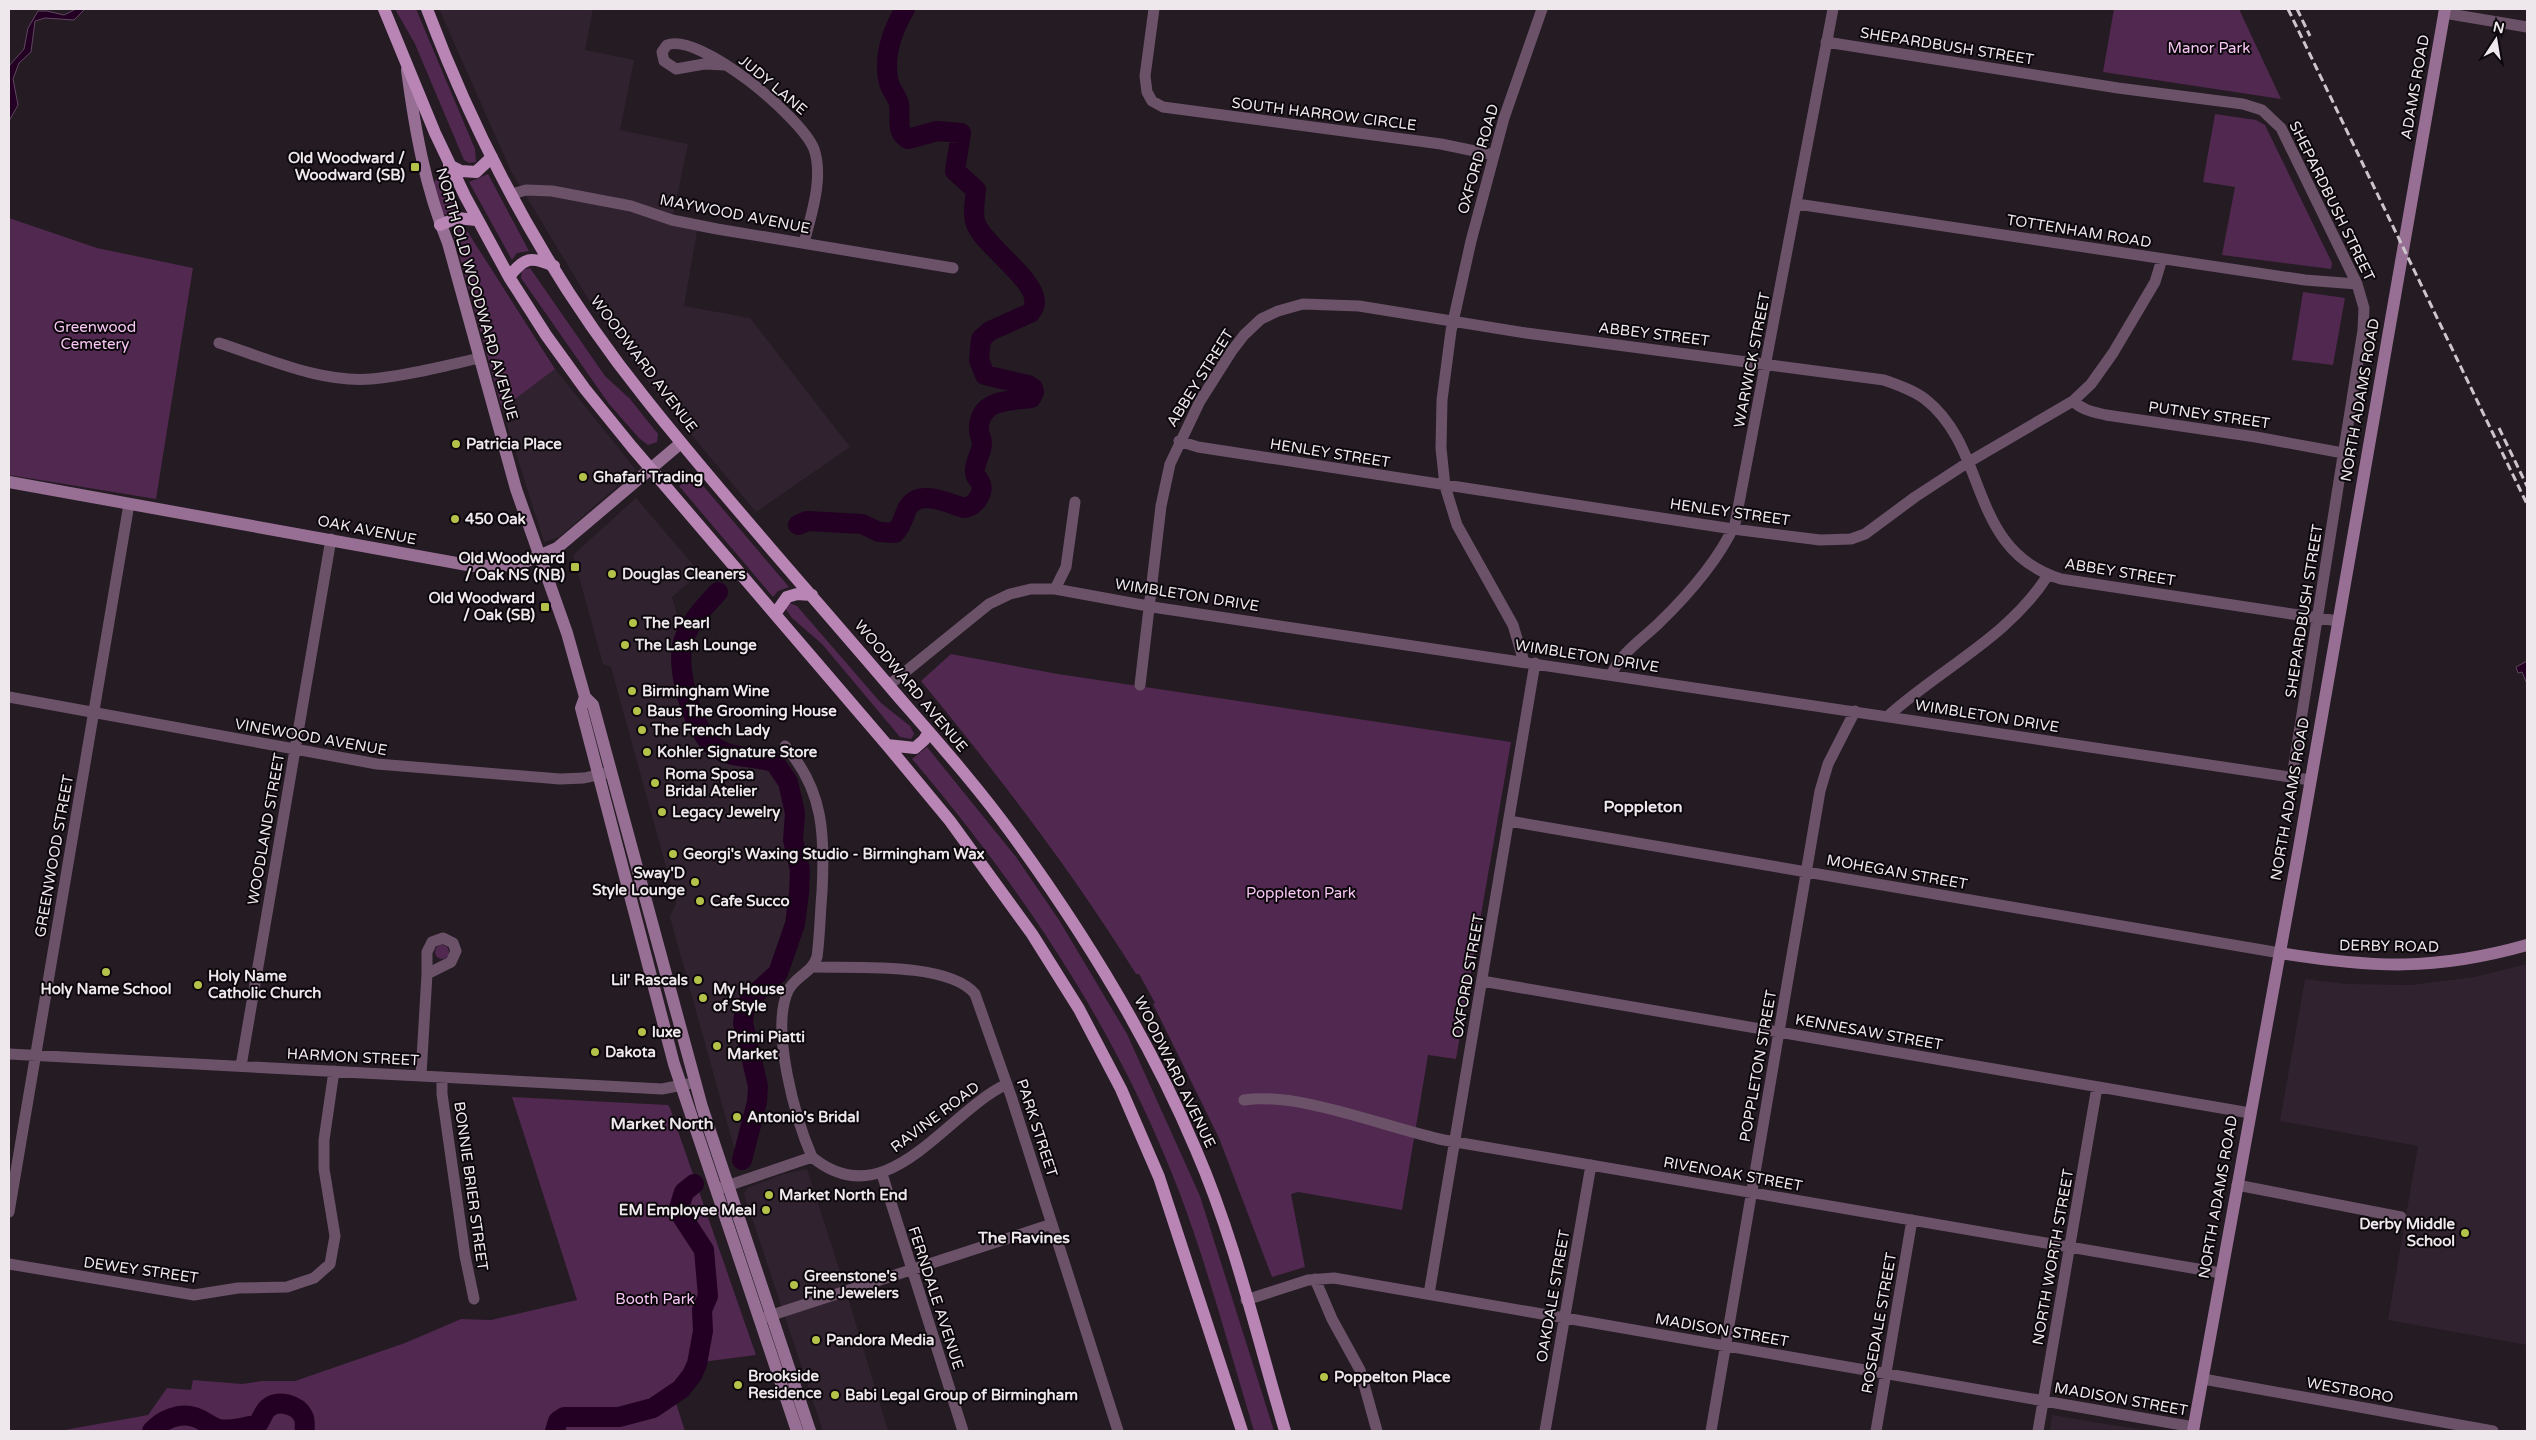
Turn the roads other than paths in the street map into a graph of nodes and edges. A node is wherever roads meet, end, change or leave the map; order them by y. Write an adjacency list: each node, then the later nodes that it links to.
1 (384, 9): 10 (main road)
2 (427, 9): 12 (main road, WOODWARD AVENUE)
3 (1154, 9): 11 (street, SOUTH HARROW CIRCLE)
4 (1542, 9): 11 (street, OXFORD ROAD)
5 (1833, 9): 8 (street, WARWICK STREET)
6 (2444, 11): 7 (street); 14 (street, ADAMS ROAD)
7 (2527, 27)
8 (1826, 42): 16 (street, WARWICK STREET); 24 (street, SHEPARDBUSH STREET)
9 (725, 65): 9 (street, JUDY LANE); 19 (street, JUDY LANE)
10 (407, 68): 13 (main road); 18 (street, NORTH OLD WOODWARD AVENUE)
11 (1494, 155): 25 (street, OXFORD ROAD)
12 (492, 157): 13 (main road); 15 (main road, WOODWARD AVENUE)
13 (449, 166): 17 (main road)
14 (2416, 171): 48 (street, NORTH ADAMS ROAD)
15 (512, 194): 19 (street, MAYWOOD AVENUE); 21 (main road, WOODWARD AVENUE)
16 (1797, 204): 20 (street, TOTTENHAM ROAD); 28 (street, WARWICK STREET)
17 (476, 220): 18 (main road); 23 (main road)
18 (440, 225): 27 (street, NORTH OLD WOODWARD AVENUE)
19 (804, 243): 22 (street, MAYWOOD AVENUE)
20 (2162, 259): 24 (street, TOTTENHAM ROAD); 29 (street, HENLEY STREET)
21 (554, 266): 23 (main road); 30 (main road, WOODWARD AVENUE)
22 (953, 268)
23 (509, 277): 34 (main road)
24 (2357, 284): 32 (street, SHEPARDBUSH STREET)
25 (1454, 321): 28 (street, ABBEY STREET); 31 (street, ABBEY STREET); 36 (street, OXFORD STREET)
26 (219, 344): 27 (street)
27 (480, 358): 41 (street, NORTH OLD WOODWARD AVENUE)
28 (1766, 364): 33 (street, ABBEY STREET); 39 (street, WARWICK STREET)
29 (2074, 401): 32 (street, PUTNEY STREET); 33 (street, HENLEY STREET)
30 (681, 442): 34 (street, OAK AVENUE); 44 (main road, WOODWARD AVENUE)
31 (1179, 442): 36 (street, HENLEY STREET); 45 (street, ABBEY STREET)
32 (2344, 453): 47 (street, SHEPARDBUSH STREET)
33 (1967, 463): 39 (street, HENLEY STREET); 42 (street, ABBEY STREET)
34 (650, 469): 41 (street, OAK AVENUE); 46 (main road)
35 (9, 482): 38 (street, OAK AVENUE)
36 (1445, 486): 39 (street, HENLEY STREET); 49 (street, OXFORD STREET)
37 (1074, 502): 43 (street)
38 (129, 504): 40 (street, OAK AVENUE); 54 (street, GREENWOOD STREET)
39 (1733, 529): 50 (street, WARWICK STREET)
40 (331, 539): 41 (street, OAK AVENUE); 60 (street, WOODLAND STREET)
41 (538, 556): 61 (street, NORTH OLD WOODWARD AVENUE)
42 (2048, 575): 47 (street, ABBEY STREET); 56 (street)
43 (1055, 588): 45 (street, WIMBLETON DRIVE); 51 (street, WIMBLETON DRIVE)
44 (812, 595): 46 (main road); 51 (main road, WOODWARD AVENUE)
45 (1149, 606): 49 (street, WIMBLETON DRIVE); 52 (street, ABBEY STREET)
46 (775, 614): 58 (main road)
47 (2318, 617): 48 (street, ABBEY STREET); 62 (street, SHEPARDBUSH STREET)
48 (2338, 621): 63 (street, NORTH ADAMS ROAD)
49 (1530, 663): 50 (street, WIMBLETON DRIVE); 64 (street, OXFORD STREET)
50 (1611, 675): 55 (street, WIMBLETON DRIVE)
51 (889, 685): 57 (main road, WOODWARD AVENUE)
52 (1140, 686)
53 (9, 697): 54 (street, VINEWOOD AVENUE)
54 (94, 712): 60 (street, VINEWOOD AVENUE); 75 (street, GREENWOOD STREET)
55 (1855, 712): 56 (street, WIMBLETON DRIVE); 65 (street, POPPLETON STREET)
56 (1888, 716): 62 (street, WIMBLETON DRIVE)
57 (928, 732): 58 (main road); 104 (main road, WOODWARD AVENUE)
58 (887, 745): 117 (main road)
59 (784, 746): 70 (street)
60 (296, 749): 61 (street, VINEWOOD AVENUE); 76 (street, WOODLAND STREET)
61 (605, 774): 66 (street, NORTH OLD WOODWARD AVENUE); 67 (street, NORTH OLD WOODWARD AVENUE)
62 (2292, 777): 63 (street, WIMBLETON DRIVE)
63 (2310, 780): 69 (street, NORTH ADAMS ROAD)
64 (1509, 821): 65 (street, MOHEGAN STREET); 72 (street, OXFORD STREET)
65 (1806, 872): 69 (street, MOHEGAN STREET); 73 (street, POPPLETON STREET)
66 (657, 936): 67 (street); 80 (street, NORTH OLD WOODWARD AVENUE)
67 (642, 938): 82 (street, NORTH OLD WOODWARD AVENUE)
68 (2527, 945): 69 (street, DERBY ROAD)
69 (2280, 953): 85 (street, NORTH ADAMS ROAD)
70 (814, 967): 81 (street, PARK STREET); 87 (street)
71 (427, 974): 78 (street)
72 (1482, 981): 73 (street, KENNESAW STREET); 86 (street, OXFORD STREET)
73 (1779, 1032): 83 (street, KENNESAW STREET); 92 (street, POPPLETON STREET)
74 (9, 1054): 75 (street, HARMON STREET)
75 (36, 1055): 76 (street, HARMON STREET); 93 (street, GREENWOOD STREET)
76 (241, 1066): 77 (street, HARMON STREET)
77 (334, 1071): 78 (street, HARMON STREET); 98 (street, DEWEY STREET)
78 (421, 1076): 79 (street, HARMON STREET)
79 (442, 1077): 82 (street, HARMON STREET); 103 (street, BONNIE BRIER STREET)
80 (694, 1082): 82 (street, HARMON STREET); 91 (street, NORTH OLD WOODWARD AVENUE)
81 (1007, 1084): 89 (street, RAVINE ROAD); 96 (street, PARK STREET)
82 (681, 1085): 91 (street, NORTH OLD WOODWARD AVENUE)
83 (2097, 1087): 85 (street, KENNESAW STREET); 97 (street, NORTH WORTH STREET)
84 (1244, 1100): 86 (street, RIVENOAK STREET)
85 (2250, 1113): 90 (street, NORTH ADAMS ROAD)
86 (1455, 1142): 88 (street, RIVENOAK STREET); 102 (street, OXFORD STREET)
87 (812, 1158): 89 (street); 91 (street)
88 (1591, 1166): 92 (street, RIVENOAK STREET); 106 (street, OAKDALE STREET)
89 (882, 1174): 99 (street, FERNDALE AVENUE)
90 (2237, 1185): 94 (street); 100 (street, NORTH ADAMS ROAD)
91 (721, 1188): 105 (street, NORTH OLD WOODWARD AVENUE); 107 (street, NORTH OLD WOODWARD AVENUE)
92 (1751, 1193): 95 (street, RIVENOAK STREET); 108 (street, POPPLETON STREET)
93 (9, 1212)
94 (2401, 1217)
95 (1912, 1220): 97 (street, RIVENOAK STREET); 109 (street, ROSEDALE STREET)
96 (1052, 1224): 99 (street); 116 (street, PARK STREET)
97 (2070, 1247): 100 (street, RIVENOAK STREET); 111 (street, NORTH WORTH STREET)
98 (9, 1264)
99 (912, 1269): 105 (street); 115 (street, FERNDALE AVENUE)
100 (2221, 1273): 110 (street, NORTH ADAMS ROAD)
101 (1315, 1279): 102 (street, MADISON STREET); 104 (street, MADISON STREET); 119 (street)
102 (1429, 1294): 106 (street, MADISON STREET)
103 (474, 1299)
104 (1246, 1300): 118 (main road, WOODWARD AVENUE)
105 (771, 1315): 107 (street); 114 (street, NORTH OLD WOODWARD AVENUE)
106 (1565, 1318): 108 (street, MADISON STREET); 120 (street, OAKDALE STREET)
107 (758, 1319): 113 (street, NORTH OLD WOODWARD AVENUE)
108 (1725, 1346): 109 (street, MADISON STREET); 121 (street, POPPLETON STREET)
109 (1886, 1373): 111 (street, MADISON STREET); 122 (street, ROSEDALE STREET)
110 (2202, 1379): 112 (street, NORTH ADAMS ROAD); 124 (street, WESTBORO)
111 (2043, 1400): 112 (street, MADISON STREET); 123 (street, NORTH WORTH STREET)
112 (2194, 1429)
113 (797, 1431)
114 (810, 1431)
115 (963, 1431)
116 (1118, 1431)
117 (1242, 1431)
118 (1285, 1431)
119 (1377, 1431)
120 (1545, 1431)
121 (1711, 1431)
122 (1876, 1431)
123 (2038, 1431)
124 (2493, 1431)

